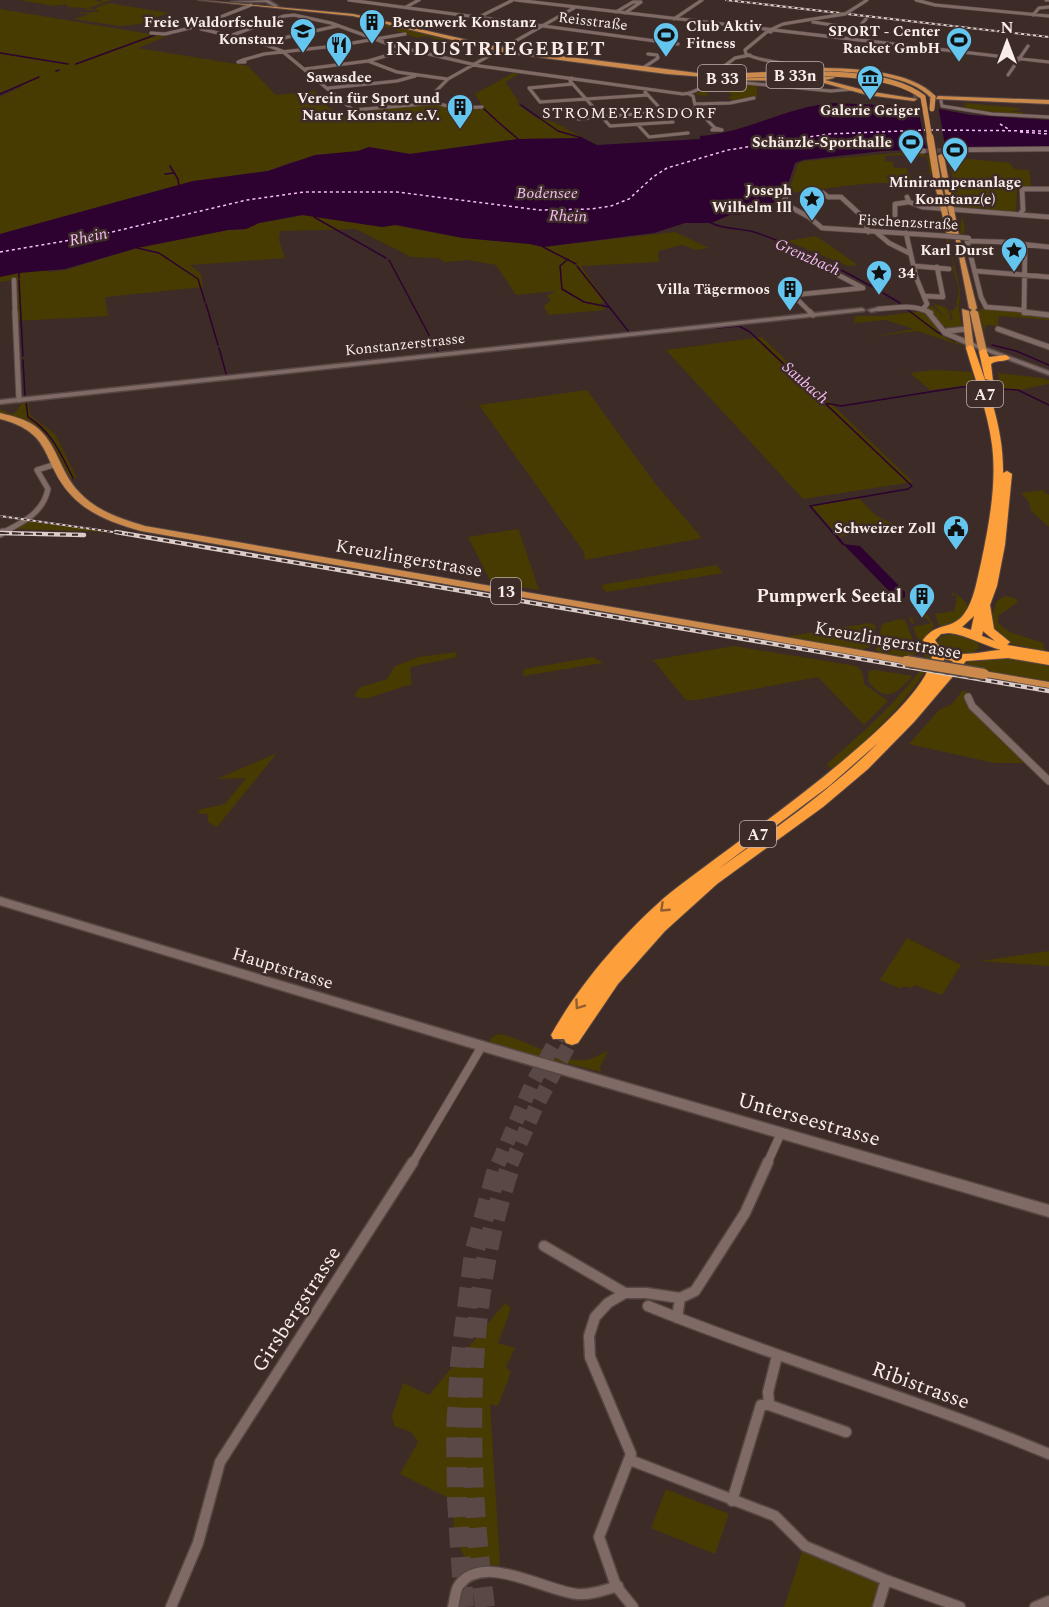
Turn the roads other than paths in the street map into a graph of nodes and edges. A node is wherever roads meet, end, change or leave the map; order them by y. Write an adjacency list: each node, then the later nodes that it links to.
1 (200, 0): 10 (main road, B 33)
2 (215, 0): 10 (main road, B 33)
3 (349, 0): 11 (street, Reisstraße)
4 (419, 0): 11 (street)
5 (515, 0): 12 (street); 19 (street)
6 (702, 0): 20 (street)
7 (867, 0): 28 (street, bridge)
8 (916, 0): 17 (street)
9 (261, 3): 10 (main road, B 33); 10 (street); 14 (street); 37 (main road, B 33); 37 (main road, B 33)
10 (238, 5): 14 (street)
11 (406, 7): 19 (street, Reisstraße)
12 (576, 7): 15 (street); 25 (street)
13 (1049, 7): 17 (street)
14 (237, 11): 23 (street)
15 (616, 12): 16 (street); 16 (street)
16 (625, 13): 20 (street)
17 (1031, 15): 18 (street)
18 (1049, 16)
19 (478, 18): 25 (street, Reisstraße)
20 (674, 19): 27 (street)
21 (866, 19): 26 (street)
22 (813, 22): 26 (street)
23 (202, 25): 29 (street); 31 (street)
24 (338, 26): 31 (street); 33 (street); 34 (street)
25 (540, 26): 35 (street, Reisstraße); 37 (street)
26 (858, 29): 32 (street)
27 (766, 30): 28 (street); 41 (street)
28 (774, 30): 32 (street)
29 (151, 33)
30 (405, 34): 33 (street)
31 (230, 36): 34 (street)
32 (849, 39): 42 (street)
33 (374, 40): 38 (street); 39 (street)
34 (261, 43): 39 (street)
35 (678, 44)
36 (1028, 46): 42 (street)
37 (499, 49): 46 (street); 50 (main road, B 33); 53 (main road, B 33)
38 (407, 50): 44 (street); 46 (street)
39 (282, 51): 43 (street); 51 (street)
40 (648, 54): 50 (street)
41 (751, 55): 49 (street); 52 (street); 54 (street)
42 (1019, 59): 45 (street); 55 (street)
43 (242, 60)
44 (368, 61): 51 (street); 56 (street)
45 (1049, 62)
46 (474, 63): 47 (street); 48 (street)
47 (469, 66): 48 (street); 62 (street)
48 (480, 66): 61 (street)
49 (723, 67)
50 (643, 68): 53 (main road, B 33)
51 (305, 69): 67 (street)
52 (815, 70): 54 (main road, B 33); 57 (main road, B 33)
53 (665, 71): 54 (main road, B 33); 59 (main road, B 33n)
54 (805, 74): 63 (main road, B 33)
55 (1008, 75)
56 (415, 76): 62 (street); 67 (street)
57 (829, 76): 58 (main road, B 33n); 60 (main road, B 33n); 63 (main road, B 33); 65 (main road, B 33)
58 (873, 76): 60 (main road, B 33n); 76 (main road, B 33n, bridge); 82 (main road, B 33n, bridge)
59 (718, 77): 69 (street); 70 (street); 76 (main road, B 33n, bridge); 82 (main road, B 33n, bridge)
60 (845, 77): 65 (main road)
61 (572, 78): 64 (street); 68 (street)
62 (448, 79): 79 (street)
63 (818, 80): 69 (main road, B 33)
64 (572, 84): 66 (street); 74 (street)
65 (836, 84): 69 (main road, B 33)
66 (555, 85): 75 (street); 75 (street)
67 (329, 88): 79 (street)
68 (646, 89): 70 (street); 71 (street)
69 (852, 89): 72 (main road, B 33)
70 (689, 94): 80 (street)
71 (648, 95): 74 (street); 83 (street)
72 (910, 97)
73 (754, 98): 80 (street)
74 (585, 99): 75 (street); 85 (street)
75 (568, 100)
76 (924, 100): 95 (main road, B 33n, bridge)
77 (939, 100): 78 (main road); 86 (street)
78 (1049, 102)
79 (436, 103): 81 (street)
80 (696, 106): 83 (street); 88 (street)
81 (482, 107)
82 (932, 109): 96 (main road, B 33n)
83 (664, 111): 85 (street); 87 (street)
84 (573, 112): 85 (street)
85 (600, 116): 87 (street)
86 (1049, 117)
87 (638, 125): 89 (street)
88 (715, 128)
89 (687, 133)
90 (1049, 149): 91 (street)
91 (952, 150)
92 (1049, 189): 97 (street)
93 (823, 193): 100 (street)
94 (787, 195): 100 (street, Fischenzstraße)
95 (945, 209): 96 (street); 98 (street); 103 (main road, B 33n)
96 (953, 210): 97 (street); 103 (main road, B 33n)
97 (1020, 214): 99 (street)
98 (895, 215)
99 (1049, 217)
100 (868, 232): 101 (street, Fischenzstraße)
101 (876, 232): 102 (street, Fischenzstraße); 107 (street)
102 (906, 233): 104 (street, Fischenzstraße, bridge); 107 (street)
103 (954, 236): 120 (main road, B 33n)
104 (968, 239): 105 (street, Fischenzstraße); 112 (street)
105 (1025, 245): 106 (street); 113 (street)
106 (1049, 247)
107 (909, 253): 109 (street)
108 (819, 265): 122 (street)
109 (915, 266): 110 (street); 116 (street)
110 (937, 267): 111 (street); 116 (street)
111 (949, 268)
112 (975, 271): 113 (street); 121 (street)
113 (1024, 275): 114 (street); 121 (street)
114 (1049, 277)
115 (14, 280): 133 (street)
116 (924, 296): 118 (street)
117 (875, 309): 118 (street)
118 (923, 309): 124 (street)
119 (862, 310): 122 (street, Konstanzerstrasse)
120 (969, 310): 125 (main road, B 33n); 128 (main road, B 33n)
121 (1023, 310): 123 (street)
122 (813, 315): 133 (street, Konstanzerstrasse)
123 (1049, 315)
124 (940, 327): 127 (street); 128 (street)
125 (968, 329): 127 (street); 128 (main road)
126 (998, 329): 129 (street)
127 (947, 331): 128 (street)
128 (977, 345): 130 (street); 131 (highway, A7); 132 (street); 139 (highway, A7)
129 (1049, 347)
130 (1006, 357): 131 (highway); 132 (street)
131 (986, 363): 138 (highway, A7)
132 (1049, 371)
133 (19, 400): 134 (street, Konstanzerstrasse)
134 (0, 402)
135 (0, 416): 136 (main road, Kreuzlingerstrasse / 13)
136 (56, 464): 137 (street); 147 (main road, Kreuzlingerstrasse / 13, bridge)
137 (0, 534)
138 (986, 605): 140 (highway, A7); 142 (highway)
139 (953, 629): 140 (highway); 141 (highway, A7)
140 (980, 638): 142 (highway); 143 (highway, A7)
141 (938, 652): 145 (highway); 145 (highway, A7, one-way to 145)
142 (1035, 653): 144 (highway)
143 (982, 654): 145 (highway); 146 (highway)
144 (1049, 656)
145 (962, 658)
146 (1049, 661)
147 (1049, 684)
148 (968, 697): 149 (street)
149 (1049, 781)
150 (0, 901): 151 (street, Hauptstrasse)
151 (483, 1046): 152 (street, Hauptstrasse); 169 (street, Girsbergstrasse)
152 (557, 1067): 153 (street, Unterseestrasse)
153 (781, 1133): 154 (street, Unterseestrasse); 157 (street)
154 (1049, 1211)
155 (544, 1246): 156 (street)
156 (625, 1293): 157 (street); 164 (street)
157 (680, 1298): 159 (street)
158 (648, 1305): 159 (street, Ribistrasse)
159 (676, 1318): 160 (street, Ribistrasse)
160 (777, 1356): 161 (street); 163 (street, Ribistrasse)
161 (769, 1405): 162 (street); 165 (street)
162 (846, 1432)
163 (1049, 1454)
164 (630, 1460): 165 (street); 167 (street)
165 (732, 1501): 166 (street)
166 (886, 1580): 172 (street); 173 (street)
167 (618, 1586): 170 (street); 171 (street)
168 (1049, 1600): 174 (street)
169 (171, 1607)
170 (453, 1607)
171 (633, 1607)
172 (878, 1607)
173 (960, 1607)
174 (1035, 1607)

